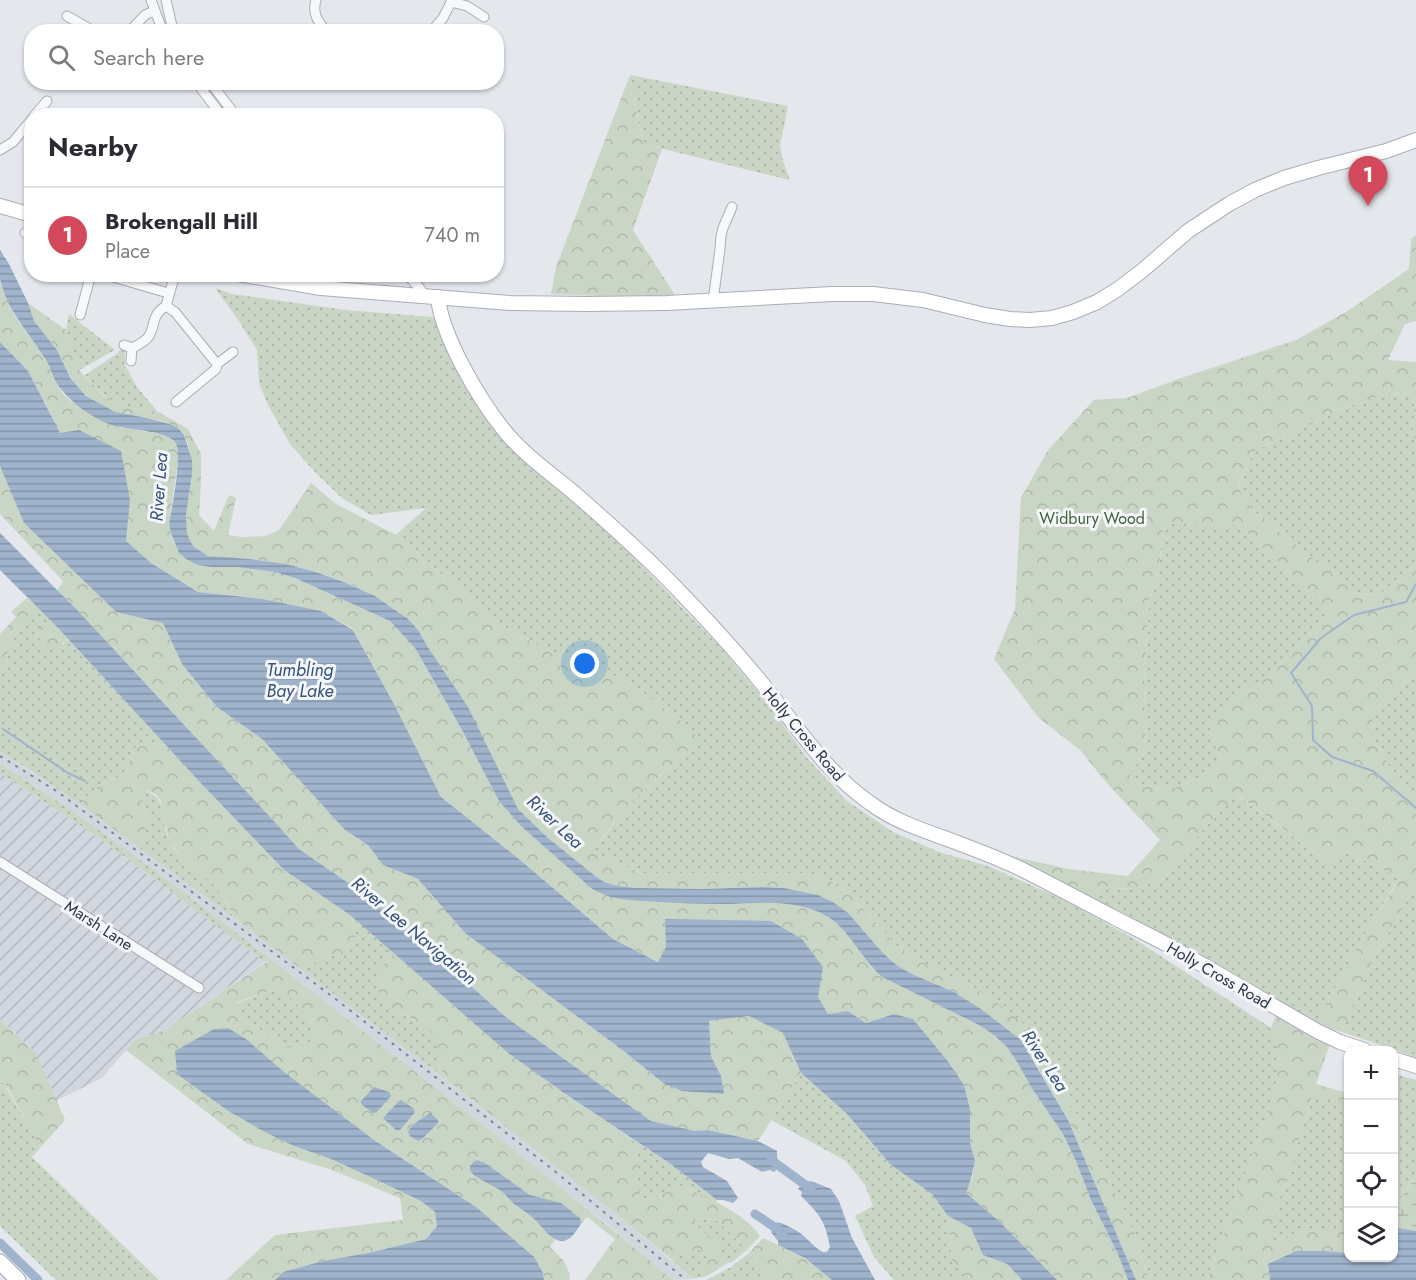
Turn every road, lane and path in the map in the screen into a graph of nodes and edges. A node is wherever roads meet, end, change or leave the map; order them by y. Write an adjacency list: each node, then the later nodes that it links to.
1 (151, 0): 5 (street)
2 (166, 0): 11 (street)
3 (316, 0): 12 (street)
4 (452, 1): 7 (street); 13 (street)
5 (154, 11): 9 (street); 10 (street)
6 (67, 16): 8 (street)
7 (484, 17)
8 (80, 24)
9 (137, 24)
10 (160, 24)
11 (172, 24)
12 (321, 24)
13 (437, 24)
14 (202, 90): 18 (street)
15 (216, 90): 19 (street)
16 (47, 101): 17 (street)
17 (41, 108)
18 (216, 108)
19 (230, 108)
20 (24, 129): 22 (street)
21 (1416, 140): 34 (main road)
22 (0, 150)
23 (0, 206): 25 (main road)
24 (732, 207): 34 (street)
25 (24, 212)
26 (89, 282): 36 (street)
27 (130, 282): 32 (street)
28 (172, 282): 32 (street)
29 (285, 282): 33 (main road)
30 (415, 282): 33 (street)
31 (419, 282): 33 (street)
32 (168, 293): 35 (street)
33 (428, 294): 34 (main road); 43 (main road, Holly Cross Road)
34 (713, 301)
35 (166, 306): 38 (street); 39 (street)
36 (80, 315)
37 (233, 352): 39 (street)
38 (131, 361)
39 (217, 364): 40 (street)
40 (176, 402)
41 (0, 862): 42 (street, Marsh Lane)
42 (199, 988)
43 (1354, 1046)
44 (1398, 1060): 45 (main road)
45 (1416, 1066)
46 (0, 1262): 47 (main road)
47 (18, 1280)

